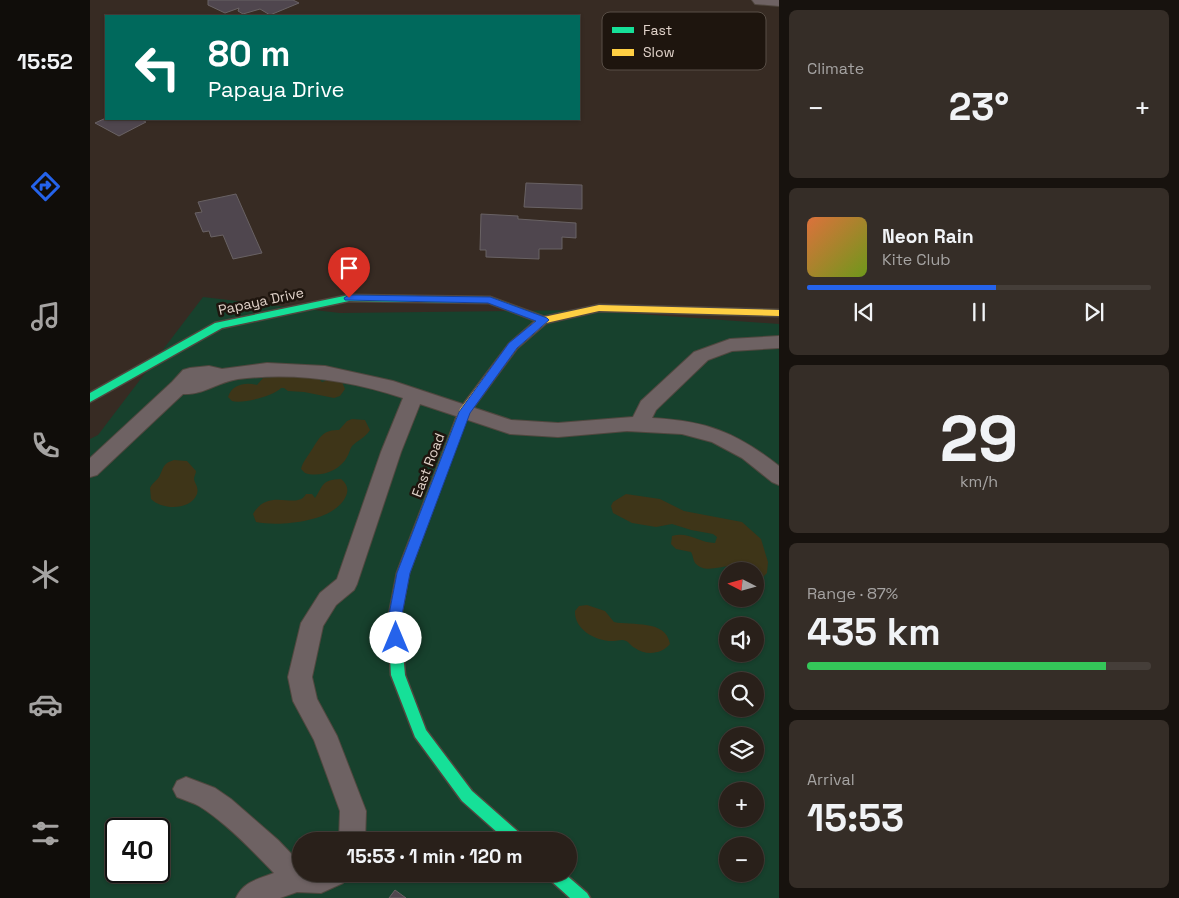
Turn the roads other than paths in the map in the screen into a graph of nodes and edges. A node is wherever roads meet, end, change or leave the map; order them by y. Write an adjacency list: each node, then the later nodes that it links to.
1 (761, 0): 2 (street)
2 (779, 0)
3 (779, 313): 4 (street, East Road)
4 (544, 320): 7 (street, Papaya Drive); 8 (street, East Road)
5 (779, 342): 9 (lane)
6 (414, 395): 8 (lane); 10 (lane); 13 (lane)
7 (90, 398)
8 (464, 412): 9 (lane); 14 (street, East Road)
9 (639, 425): 11 (lane)
10 (90, 470)
11 (779, 477)
12 (186, 788): 15 (lane)
13 (354, 832)
14 (508, 832)
15 (292, 874)
16 (292, 881): 18 (lane)
17 (563, 882): 19 (street)
18 (250, 898)
19 (582, 898)

